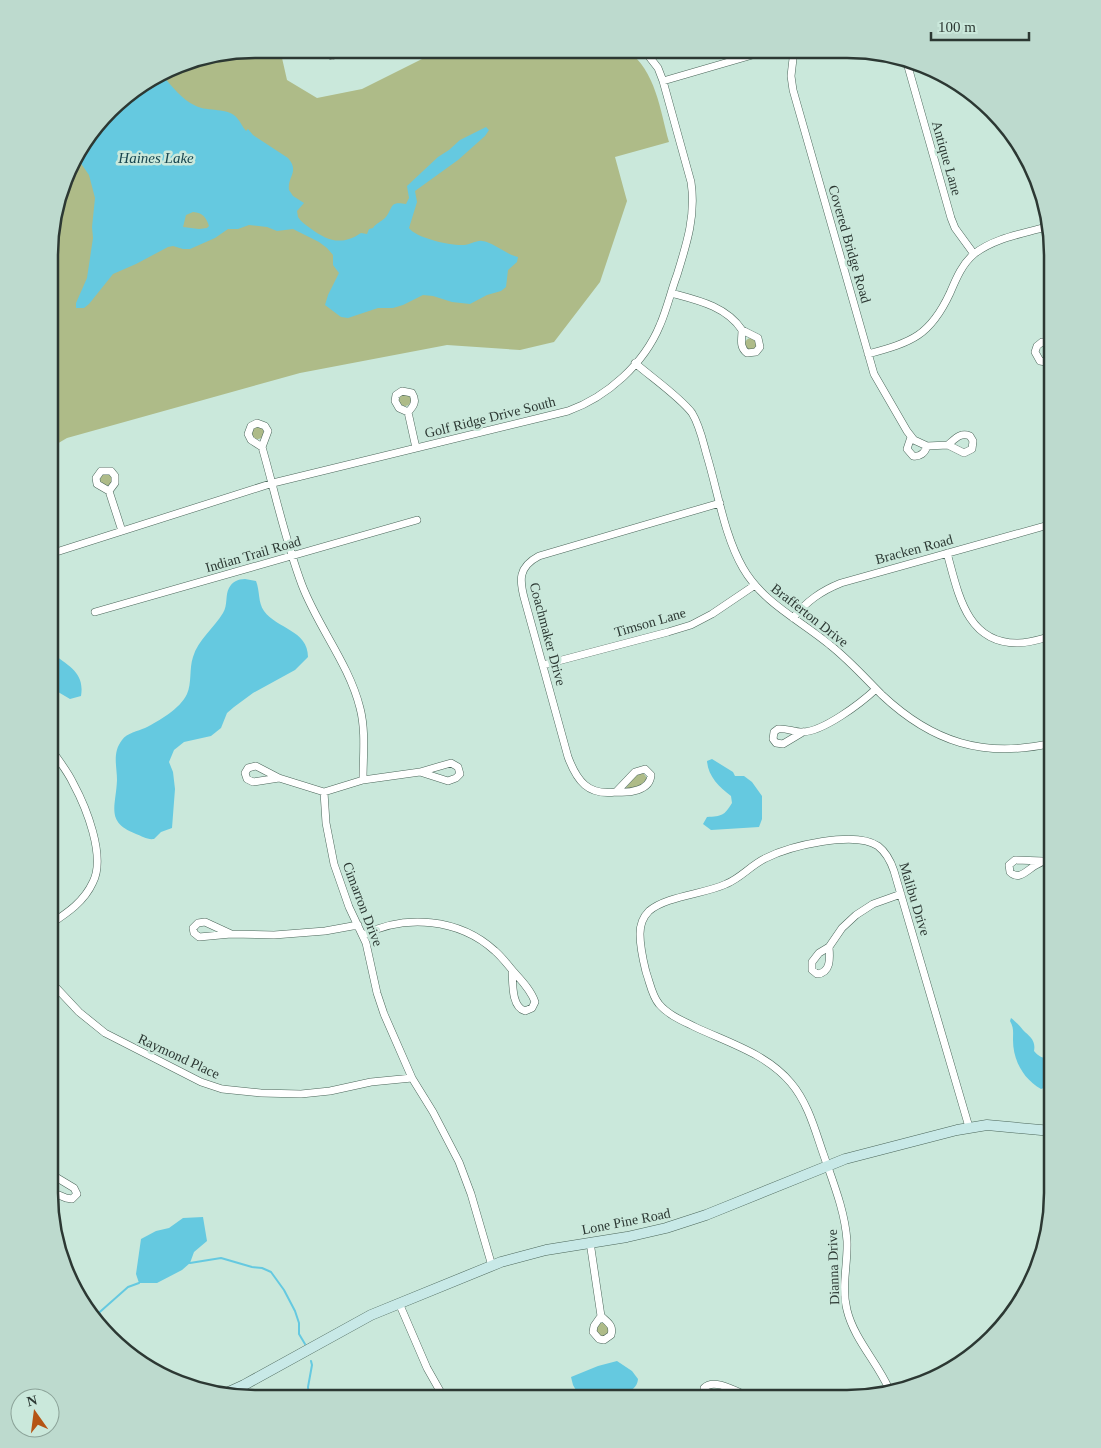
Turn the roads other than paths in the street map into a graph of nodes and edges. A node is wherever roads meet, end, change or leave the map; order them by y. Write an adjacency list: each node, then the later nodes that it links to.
1 (650, 58): 5 (street, Golf Ridge Drive South)
2 (742, 58): 5 (street)
3 (793, 58): 11 (street, Covered Bridge Road)
4 (908, 67): 7 (street, Antique Lane)
5 (662, 81): 8 (street, Golf Ridge Drive South)
6 (1042, 228): 7 (street)
7 (974, 254): 11 (street)
8 (671, 293): 9 (street); 13 (street, Golf Ridge Drive South)
9 (742, 330)
10 (1044, 342): 12 (street)
11 (868, 354): 15 (street, Covered Bridge Road)
12 (1044, 362)
13 (636, 363): 19 (street, Golf Ridge Drive South); 22 (street, Brafferton Drive)
14 (408, 412): 19 (street)
15 (910, 437): 17 (street); 17 (street, Covered Bridge Road)
16 (948, 445): 17 (street, Covered Bridge Road)
17 (927, 446)
18 (262, 447): 20 (street)
19 (416, 448): 20 (street, Golf Ridge Drive South)
20 (273, 483): 25 (street, Golf Ridge Drive South); 28 (street)
21 (109, 491): 25 (street)
22 (720, 503): 29 (street, Brafferton Drive); 33 (street, Coachmaker Drive)
23 (417, 520): 28 (street, Indian Trail Road)
24 (1044, 526): 27 (street, Bracken Road)
25 (122, 531): 26 (street, Golf Ridge Drive South)
26 (58, 551)
27 (947, 553): 31 (street, Bracken Road); 32 (street)
28 (293, 556): 30 (street, Indian Trail Road); 40 (street)
29 (755, 585): 31 (street, Brafferton Drive); 33 (street, Timson Lane)
30 (95, 612)
31 (793, 618): 34 (street, Brafferton Drive)
32 (1044, 638)
33 (543, 665): 42 (street, Coachmaker Drive)
34 (876, 689): 35 (street); 36 (street, Brafferton Drive)
35 (803, 732)
36 (1044, 745)
37 (58, 759): 44 (street)
38 (420, 772): 38 (street); 40 (street)
39 (279, 778): 41 (street)
40 (363, 780): 41 (street)
41 (324, 792): 45 (street, Cimarron Drive)
42 (616, 792): 42 (street, Coachmaker Drive)
43 (901, 894): 48 (street); 52 (street, Malibu Drive); 54 (street, Malibu Drive)
44 (58, 919)
45 (358, 926): 46 (street); 47 (street, Cimarron Drive)
46 (231, 934): 46 (street)
47 (363, 935): 49 (street); 51 (street, Cimarron Drive)
48 (829, 946)
49 (512, 970): 49 (street)
50 (58, 990): 51 (street, Raymond Place)
51 (412, 1078): 58 (street, Cimarron Drive)
52 (969, 1127): 53 (street, Lone Pine Road); 54 (street, Lone Pine Road)
53 (1044, 1130)
54 (828, 1166): 57 (street, Lone Pine Road); 61 (street, Dianna Drive)
55 (58, 1178): 56 (street)
56 (58, 1195)
57 (590, 1242): 58 (street, Lone Pine Road); 60 (street)
58 (492, 1266): 59 (street, Lone Pine Road)
59 (400, 1303): 62 (street, Lone Pine Road); 63 (street)
60 (601, 1316)
61 (888, 1386)
62 (234, 1389)
63 (439, 1390)
64 (704, 1390): 65 (street)
65 (732, 1390)

